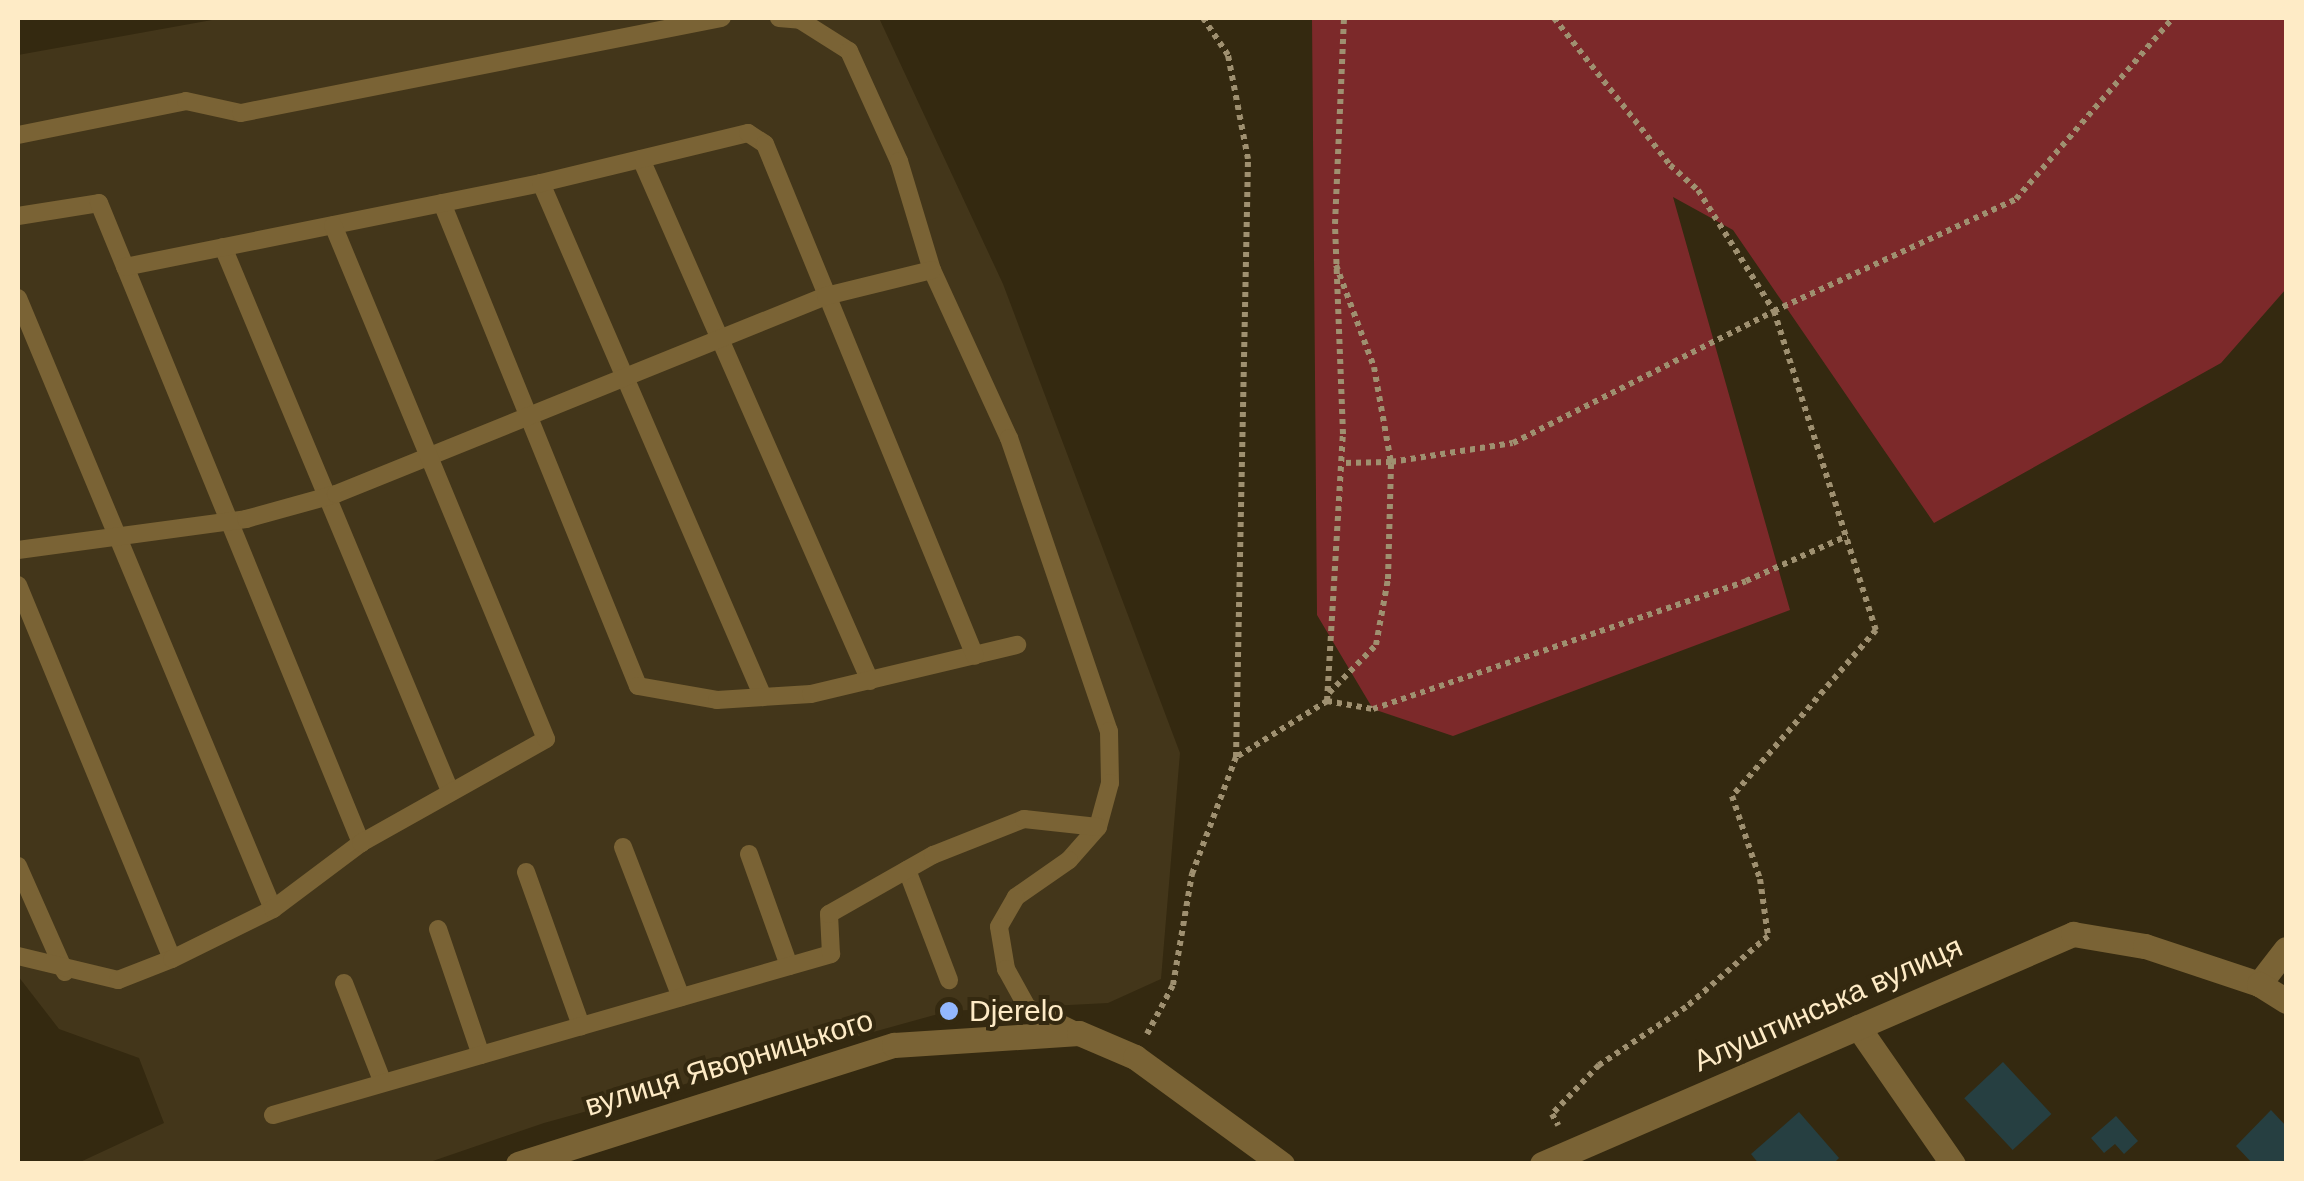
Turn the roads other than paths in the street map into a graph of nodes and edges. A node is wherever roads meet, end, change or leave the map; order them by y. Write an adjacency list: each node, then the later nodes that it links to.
1 (722, 18): 3 (lane)
2 (780, 18): 11 (lane)
3 (18, 135)
4 (641, 159): 5 (lane); 12 (lane); 14 (lane)
5 (541, 183): 6 (lane); 15 (lane)
6 (442, 203): 8 (lane); 16 (lane)
7 (18, 216): 10 (lane)
8 (332, 225): 9 (lane); 17 (lane)
9 (223, 247): 10 (lane); 18 (lane)
10 (125, 267): 19 (lane)
11 (932, 270): 12 (lane); 28 (lane)
12 (826, 296): 14 (lane); 24 (lane)
13 (18, 298): 20 (lane)
14 (720, 336): 15 (lane); 25 (lane)
15 (627, 374): 16 (lane); 26 (lane)
16 (527, 416): 17 (lane); 26 (lane)
17 (429, 456): 18 (lane); 27 (lane)
18 (324, 498): 19 (lane); 27 (lane)
19 (228, 521): 20 (lane); 29 (lane)
20 (115, 537): 21 (lane); 35 (lane)
21 (18, 550)
22 (18, 585): 39 (lane)
23 (1017, 645): 24 (lane)
24 (975, 656): 25 (lane)
25 (870, 681): 26 (lane)
26 (763, 697)
27 (450, 791): 29 (lane)
28 (1098, 828): 33 (lane); 49 (lane)
29 (361, 843): 35 (lane)
30 (623, 848): 45 (lane)
31 (749, 854): 40 (lane)
32 (18, 866): 41 (lane)
33 (907, 870): 40 (lane); 42 (lane)
34 (526, 872): 47 (lane)
35 (274, 909): 39 (lane)
36 (438, 929): 50 (lane)
37 (2286, 949): 44 (street)
38 (18, 956): 41 (lane)
39 (172, 958): 41 (lane)
40 (790, 966): 45 (lane)
41 (66, 972)
42 (949, 980)
43 (344, 983): 51 (lane)
44 (2259, 984): 46 (street, Алуштинська вулиця); 48 (street, Алуштинська вулиця)
45 (682, 997): 47 (lane)
46 (2286, 1001)
47 (582, 1026): 50 (lane)
48 (1858, 1027): 55 (street, Алуштинська вулиця); 56 (street)
49 (1079, 1032): 53 (street, вулиця Яворницького); 54 (street, вулиця Яворницького)
50 (481, 1055): 51 (lane)
51 (383, 1083): 52 (lane)
52 (274, 1115)
53 (518, 1164)
54 (1282, 1164)
55 (1542, 1164)
56 (1953, 1164)

